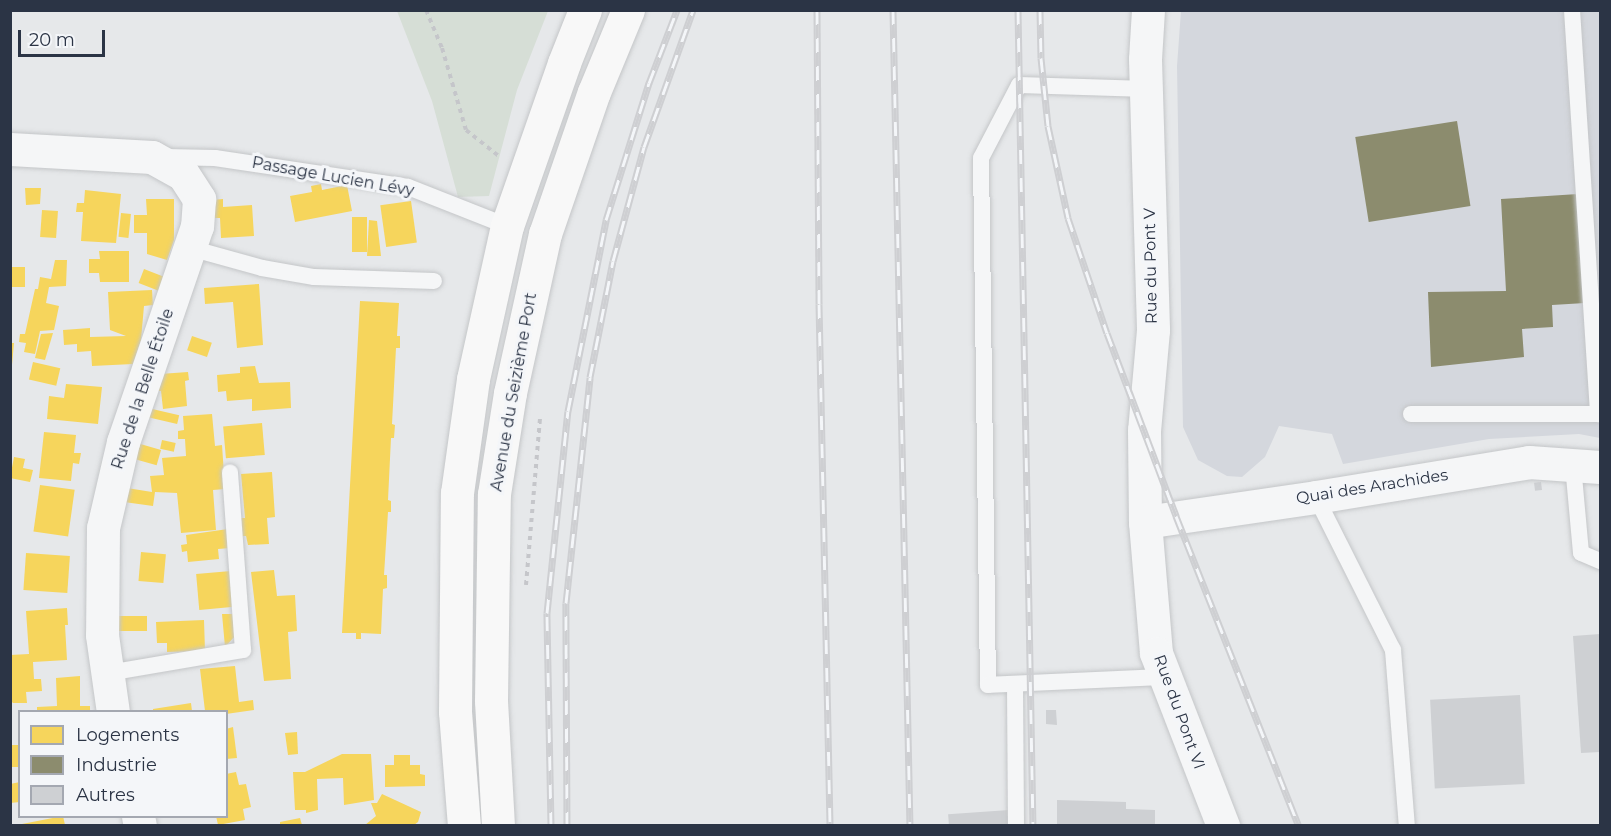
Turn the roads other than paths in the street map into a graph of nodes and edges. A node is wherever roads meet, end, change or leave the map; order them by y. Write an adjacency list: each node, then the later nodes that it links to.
1 (585, 10): 8 (main road)
2 (628, 10): 23 (main road, Avenue du Seizième Port)
3 (1148, 10): 5 (street, Rue du Pont V)
4 (1572, 10): 12 (lane)
5 (1146, 89): 16 (street, Rue du Pont V); 20 (lane)
6 (10, 149): 7 (street)
7 (152, 157): 8 (lane, Passage Lucien Lévy); 9 (street, Rue de la Belle Étoile)
8 (507, 226): 22 (main road)
9 (190, 248): 10 (lane); 18 (street, Rue de la Belle Étoile)
10 (434, 281)
11 (1411, 414): 12 (lane)
12 (1599, 414)
13 (1587, 466): 15 (street, Quai des Arachides); 17 (lane)
14 (230, 472): 18 (lane)
15 (1316, 497): 16 (street, Quai des Arachides); 26 (lane)
16 (1145, 522): 19 (street, Rue du Pont VI)
17 (1600, 561)
18 (108, 673): 21 (street, Rue de la Belle Étoile)
19 (1165, 677): 20 (lane); 25 (street, Rue du Pont VI)
20 (1015, 685): 24 (lane)
21 (113, 710)
22 (464, 825)
23 (498, 825)
24 (1016, 825)
25 (1223, 825)
26 (1407, 825)

